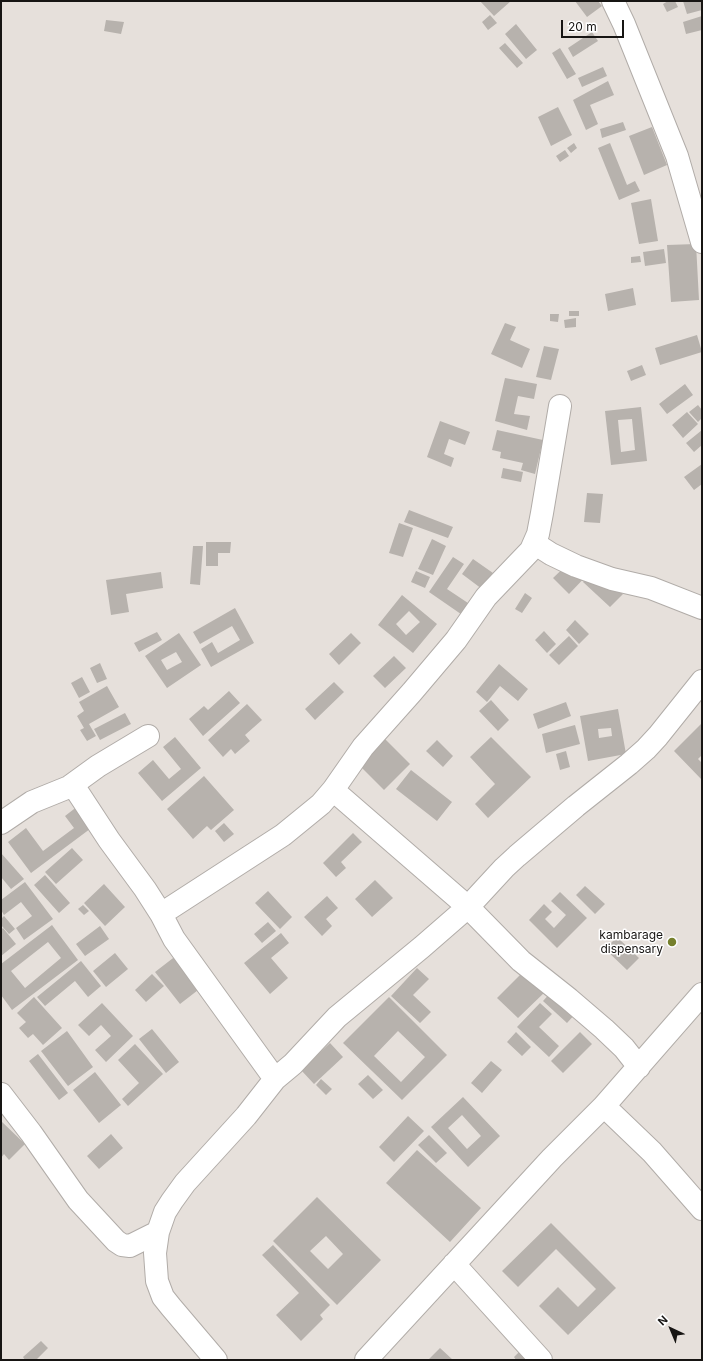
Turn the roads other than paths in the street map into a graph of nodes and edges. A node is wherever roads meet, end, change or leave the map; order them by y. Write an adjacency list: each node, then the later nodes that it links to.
1 (618, 4): 2 (street)
2 (702, 242)
3 (560, 406): 4 (street)
4 (534, 543): 5 (street); 9 (street)
5 (702, 608)
6 (702, 681): 11 (street)
7 (148, 736): 8 (street)
8 (73, 785): 10 (street); 12 (street)
9 (333, 790): 11 (street); 12 (street)
10 (1, 823)
11 (468, 907): 14 (street); 15 (street)
12 (161, 914): 15 (street)
13 (702, 994): 14 (street)
14 (639, 1067): 17 (street)
15 (275, 1079): 19 (street)
16 (1, 1094): 19 (street)
17 (604, 1106): 18 (street); 20 (street)
18 (702, 1209)
19 (158, 1232): 21 (street)
20 (454, 1264): 22 (street); 23 (street)
21 (216, 1360)
22 (366, 1360)
23 (541, 1360)

